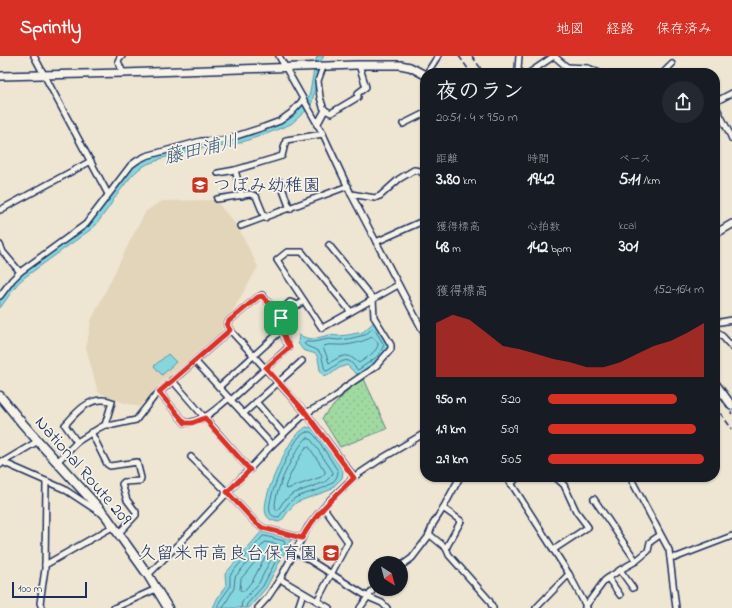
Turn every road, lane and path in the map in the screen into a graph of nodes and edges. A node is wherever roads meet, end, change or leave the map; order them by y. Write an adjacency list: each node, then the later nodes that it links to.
1 (34, 56): 19 (street)
2 (122, 56): 18 (street)
3 (279, 56): 11 (street)
4 (438, 56): 12 (street)
5 (518, 56): 13 (street)
6 (554, 56): 10 (street); 14 (street)
7 (672, 64): 16 (street)
8 (359, 65): 9 (main road); 17 (main road); 24 (street)
9 (323, 67): 11 (main road); 24 (street)
10 (568, 67): 15 (street)
11 (286, 68): 18 (main road); 22 (street)
12 (430, 68)
13 (518, 68)
14 (536, 68)
15 (588, 68)
16 (668, 68)
17 (420, 71)
18 (123, 73): 19 (main road)
19 (44, 74): 20 (main road); 31 (street)
20 (0, 76)
21 (732, 92): 23 (street)
22 (303, 100): 28 (street); 37 (street)
23 (720, 100)
24 (325, 110): 28 (street)
25 (420, 116): 27 (street)
26 (720, 116): 30 (street)
27 (403, 124)
28 (317, 125): 29 (street)
29 (323, 134): 32 (street); 36 (street)
30 (732, 139)
31 (91, 161): 37 (street); 42 (street)
32 (235, 170): 34 (street); 39 (street)
33 (420, 171): 38 (street)
34 (218, 173)
35 (280, 182): 41 (street)
36 (348, 186): 38 (street); 41 (street)
37 (108, 194): 51 (street)
38 (352, 194): 48 (street)
39 (242, 196): 40 (street); 43 (street)
40 (217, 199)
41 (290, 209): 43 (street)
42 (0, 210)
43 (265, 218): 46 (street)
44 (420, 222): 48 (street)
45 (732, 224): 47 (main road)
46 (241, 226)
47 (720, 231)
48 (376, 242): 52 (street)
49 (329, 244): 54 (street)
50 (0, 245): 51 (street)
51 (20, 272): 53 (street)
52 (398, 285): 54 (street); 60 (street)
53 (0, 296)
54 (373, 299): 56 (street); 78 (street)
55 (304, 301): 56 (street); 56 (street); 57 (street)
56 (350, 312)
57 (278, 313): 61 (street); 62 (street)
58 (732, 320): 59 (street)
59 (720, 322)
60 (420, 326)
61 (230, 330): 65 (street); 66 (street)
62 (282, 330): 65 (street); 68 (street)
63 (720, 334): 64 (street)
64 (732, 347)
65 (254, 356): 68 (street); 71 (street)
66 (195, 361): 69 (street); 71 (street)
67 (302, 362): 70 (street)
68 (266, 368): 70 (street); 75 (street)
69 (172, 380): 73 (street); 80 (street)
70 (278, 382): 76 (street); 78 (street)
71 (219, 387): 75 (street)
72 (720, 390): 77 (main road)
73 (159, 392): 80 (street); 81 (street)
74 (0, 396): 85 (highway, National Route 209)
75 (230, 399): 79 (street); 80 (street)
76 (256, 402): 79 (street); 83 (street)
77 (732, 406)
78 (306, 413): 83 (street); 92 (street)
79 (243, 414): 87 (street)
80 (205, 418): 91 (street)
81 (105, 425): 82 (street); 86 (street)
82 (91, 432): 86 (street); 104 (street)
83 (284, 434): 87 (street)
84 (420, 436): 92 (street)
85 (38, 441): 89 (street); 90 (highway, National Route 209)
86 (77, 442): 90 (street)
87 (272, 445): 91 (street)
88 (191, 457): 98 (street)
89 (1, 462): 93 (street)
90 (57, 462): 102 (highway, National Route 209)
91 (250, 470): 98 (street)
92 (354, 478): 100 (street)
93 (46, 482): 102 (street); 115 (street)
94 (457, 482): 101 (street)
95 (561, 482): 111 (street)
96 (633, 482): 106 (street)
97 (511, 484): 111 (street)
98 (227, 492): 108 (street); 119 (street)
99 (594, 499): 114 (street)
100 (324, 508): 108 (street); 117 (street)
101 (443, 508): 105 (street); 109 (street)
102 (106, 516): 103 (highway, National Route 209)
103 (114, 526): 104 (highway, National Route 209); 115 (street)
104 (119, 534): 119 (highway, National Route 209)
105 (429, 534): 109 (street); 113 (street)
106 (660, 535): 112 (street); 114 (street)
107 (732, 536): 112 (street)
108 (302, 538): 110 (street)
109 (446, 548): 137 (street)
110 (295, 550): 117 (street); 121 (street)
111 (553, 550): 118 (street)
112 (670, 557): 139 (street)
113 (408, 561)
114 (636, 561): 116 (street)
115 (45, 565): 130 (street)
116 (620, 570): 120 (street); 122 (street)
117 (331, 574): 126 (street); 127 (street)
118 (569, 574): 129 (street); 138 (street)
119 (148, 576): 123 (highway, National Route 209)
120 (608, 578): 125 (street); 129 (street)
121 (280, 579): 124 (street); 133 (street)
122 (633, 588)
123 (156, 589): 131 (street); 132 (highway, National Route 209)
124 (303, 593): 127 (street); 134 (street)
125 (620, 595)
126 (368, 597): 135 (street); 136 (street)
127 (316, 601): 128 (street)
128 (326, 607)
129 (586, 607)
130 (42, 608)
131 (114, 608)
132 (168, 608)
133 (258, 608)
134 (298, 608)
135 (360, 608)
136 (388, 608)
137 (493, 608)
138 (536, 608)
139 (676, 608)

